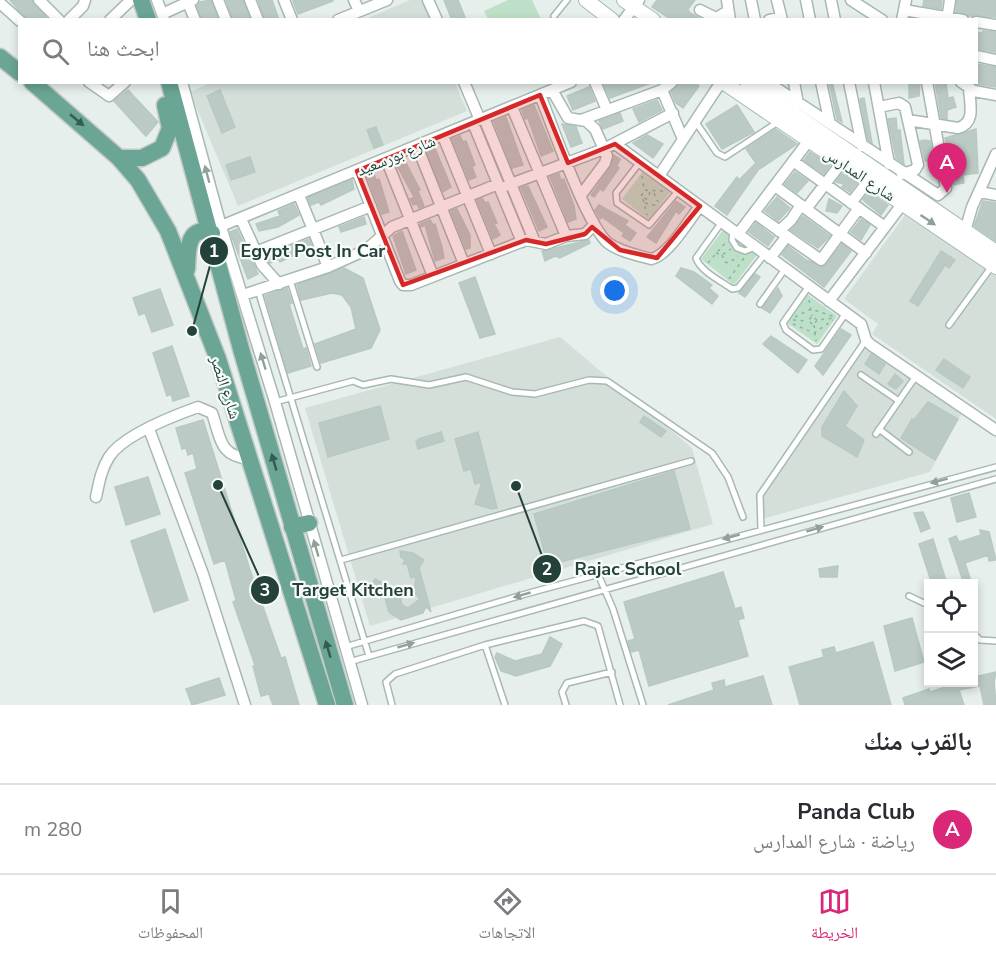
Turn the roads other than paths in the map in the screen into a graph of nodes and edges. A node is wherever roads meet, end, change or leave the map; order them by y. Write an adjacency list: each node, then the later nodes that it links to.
1 (40, 0): 28 (street)
2 (85, 0): 29 (street)
3 (132, 0): 30 (street); 31 (main road)
4 (157, 0): 31 (street)
5 (218, 0): 33 (street)
6 (250, 0): 34 (street)
7 (354, 0): 26 (street)
8 (387, 0): 26 (street)
9 (428, 0): 37 (street)
10 (567, 0): 27 (lane)
11 (586, 0): 38 (street)
12 (751, 0): 41 (street)
13 (777, 0): 42 (street)
14 (806, 0): 43 (street)
15 (831, 0): 44 (street)
16 (851, 0): 22 (street)
17 (950, 0): 47 (street)
18 (190, 1): 31 (street); 32 (street)
19 (286, 1): 35 (street)
20 (632, 2): 39 (street); 40 (street)
21 (0, 3): 48 (street)
22 (861, 7): 45 (street); 46 (street)
23 (700, 10): 24 (street)
24 (728, 10)
25 (904, 10): 47 (street)
26 (359, 11): 36 (street)
27 (554, 16)
28 (57, 18)
29 (71, 18)
30 (112, 18)
31 (158, 18)
32 (194, 18)
33 (225, 18)
34 (257, 18)
35 (291, 18)
36 (343, 18)
37 (436, 18)
38 (609, 18)
39 (625, 18)
40 (651, 18)
41 (755, 18)
42 (781, 18)
43 (810, 18)
44 (835, 18)
45 (863, 18)
46 (879, 18)
47 (947, 18)
48 (18, 19)
49 (978, 22): 50 (street)
50 (996, 25)
51 (978, 56): 53 (street)
52 (0, 57): 54 (main road)
53 (996, 60)
54 (18, 71)
55 (34, 84): 99 (main road, شارع النصر, one-way to 99)
56 (92, 84): 57 (street)
57 (123, 84)
58 (159, 84): 99 (main road)
59 (170, 84): 133 (main road, شارع النصر)
60 (182, 84): 133 (street, one-way to 60)
61 (465, 84): 87 (street)
62 (566, 84): 75 (street, شارع بورسعيد)
63 (596, 84): 82 (street)
64 (670, 84): 76 (street)
65 (721, 84): 88 (street)
66 (725, 84): 85 (street, شارع المدارس)
67 (750, 84): 135 (street, شارع المدارس)
68 (770, 84): 79 (street)
69 (794, 84): 79 (street)
70 (821, 84): 89 (street)
71 (849, 84): 96 (street)
72 (874, 84): 81 (street)
73 (927, 84): 90 (street)
74 (965, 86): 78 (street); 90 (street)
75 (552, 90): 77 (street, شارع بورسعيد); 84 (street)
76 (662, 90): 82 (street); 83 (street)
77 (540, 95): 80 (street, شارع بورسعيد); 104 (street)
78 (996, 95)
79 (798, 104): 89 (street)
80 (512, 107): 87 (street, شارع بورسعيد); 107 (street)
81 (879, 107): 86 (street); 105 (street)
82 (607, 110): 84 (street)
83 (673, 113): 92 (street); 94 (street)
84 (581, 120): 97 (street)
85 (781, 120): 88 (lane); 93 (street, شارع المدارس)
86 (908, 120): 90 (street); 108 (street)
87 (479, 121): 91 (street, شارع بورسعيد); 111 (street); 113 (street)
88 (695, 121): 92 (street)
89 (830, 124): 96 (street)
90 (935, 124): 108 (street)
91 (442, 136): 95 (street, شارع بورسعيد); 120 (street)
92 (683, 139): 109 (street)
93 (810, 139): 101 (street); 103 (street, شارع المدارس)
94 (615, 144): 97 (street); 102 (street)
95 (417, 146): 100 (street, شارع بورسعيد); 125 (street)
96 (862, 147): 105 (street)
97 (604, 149): 104 (street); 118 (street)
98 (996, 154): 116 (street)
99 (119, 158): 151 (main road, شارع النصر)
100 (386, 159): 106 (street, شارع بورسعيد); 129 (street)
101 (793, 161): 112 (street); 114 (street)
102 (640, 162): 109 (street); 115 (lane)
103 (842, 162): 110 (street, شارع المدارس); 112 (street)
104 (568, 163): 107 (street); 118 (street)
105 (888, 164): 108 (street)
106 (357, 171): 117 (street, شارع بورسعيد); 123 (street)
107 (540, 173): 111 (street); 140 (street)
108 (902, 174)
109 (658, 176): 115 (street)
110 (869, 180): 121 (street, شارع المدارس); 122 (street)
111 (511, 184): 113 (street); 141 (street)
112 (825, 184): 122 (street); 126 (street)
113 (499, 186): 120 (street); 142 (street)
114 (775, 186): 126 (street); 127 (street)
115 (679, 191): 124 (street)
116 (980, 192): 119 (street); 135 (street)
117 (299, 195): 128 (street, شارع بورسعيد); 134 (street)
118 (581, 195): 131 (street)
119 (996, 195)
120 (468, 197): 125 (street); 145 (street)
121 (903, 203): 132 (street); 147 (street, شارع المدارس, one-way to 147)
122 (855, 205): 132 (street); 139 (street)
123 (370, 206): 134 (street); 136 (street)
124 (700, 206): 130 (street); 131 (street)
125 (442, 207): 129 (street); 148 (street)
126 (803, 207): 138 (street); 139 (street)
127 (754, 213): 137 (street); 138 (street)
128 (241, 219): 133 (street, شارع بورسعيد); 143 (street)
129 (410, 220): 136 (street); 152 (street)
130 (722, 222): 137 (street); 146 (lane)
131 (594, 225): 140 (street)
132 (885, 227): 144 (street)
133 (216, 229): 151 (main road); 156 (street); 177 (main road, شارع النصر, one-way to 133)
134 (312, 229): 143 (street); 149 (street)
135 (965, 231): 147 (street, شارع المدارس)
136 (381, 234): 149 (street); 152 (street)
137 (734, 234): 146 (street)
138 (783, 234): 139 (street); 146 (street)
139 (840, 234): 144 (street)
140 (566, 236): 141 (street)
141 (534, 240): 142 (street)
142 (522, 242): 145 (street)
143 (256, 252): 153 (street)
144 (866, 253): 157 (street)
145 (491, 254): 148 (street)
146 (767, 256): 150 (street)
147 (995, 261): 160 (lane)
148 (465, 264): 152 (street)
149 (328, 267): 153 (street)
150 (785, 269): 154 (street); 158 (lane)
151 (187, 274): 171 (main road, شارع النصر)
152 (433, 276)
153 (285, 282): 155 (street); 162 (lane)
154 (808, 287): 157 (street); 159 (lane)
155 (258, 290): 156 (street); 165 (lane)
156 (243, 295): 167 (street, one-way to 156)
157 (829, 301): 159 (street)
158 (760, 304)
159 (841, 315): 161 (street)
160 (949, 325)
161 (866, 340): 164 (street); 178 (lane)
162 (317, 367)
163 (861, 375): 166 (lane)
164 (916, 376): 166 (lane); 169 (street)
165 (291, 398): 167 (lane); 176 (lane); 179 (lane)
166 (899, 401): 170 (lane)
167 (275, 402): 177 (street)
168 (149, 429): 171 (street); 175 (street); 192 (street)
169 (996, 430)
170 (909, 452)
171 (250, 459): 193 (main road, شارع النصر)
172 (691, 461): 179 (lane)
173 (996, 467): 178 (lane, one-way to 178)
174 (996, 479): 181 (lane, one-way to 174)
175 (96, 497)
176 (743, 517)
177 (300, 525): 188 (street, one-way to 177); 194 (main road, شارع النصر, one-way to 177)
178 (761, 529): 180 (lane, one-way to 180)
179 (341, 560): 185 (lane)
180 (598, 574): 181 (lane); 185 (lane, one-way to 185)
181 (604, 588): 189 (lane, one-way to 181); 200 (lane)
182 (909, 596): 183 (lane)
183 (924, 603)
184 (978, 638): 186 (lane)
185 (364, 642): 188 (lane); 189 (lane)
186 (996, 642)
187 (484, 645): 191 (lane); 196 (lane); 197 (lane)
188 (345, 647): 190 (street)
189 (369, 656): 190 (lane)
190 (350, 662): 195 (street)
191 (612, 672): 198 (lane); 199 (lane)
192 (245, 705)
193 (327, 705)
194 (345, 705)
195 (362, 705)
196 (392, 705)
197 (504, 705)
198 (567, 705)
199 (620, 705)
200 (643, 705)

